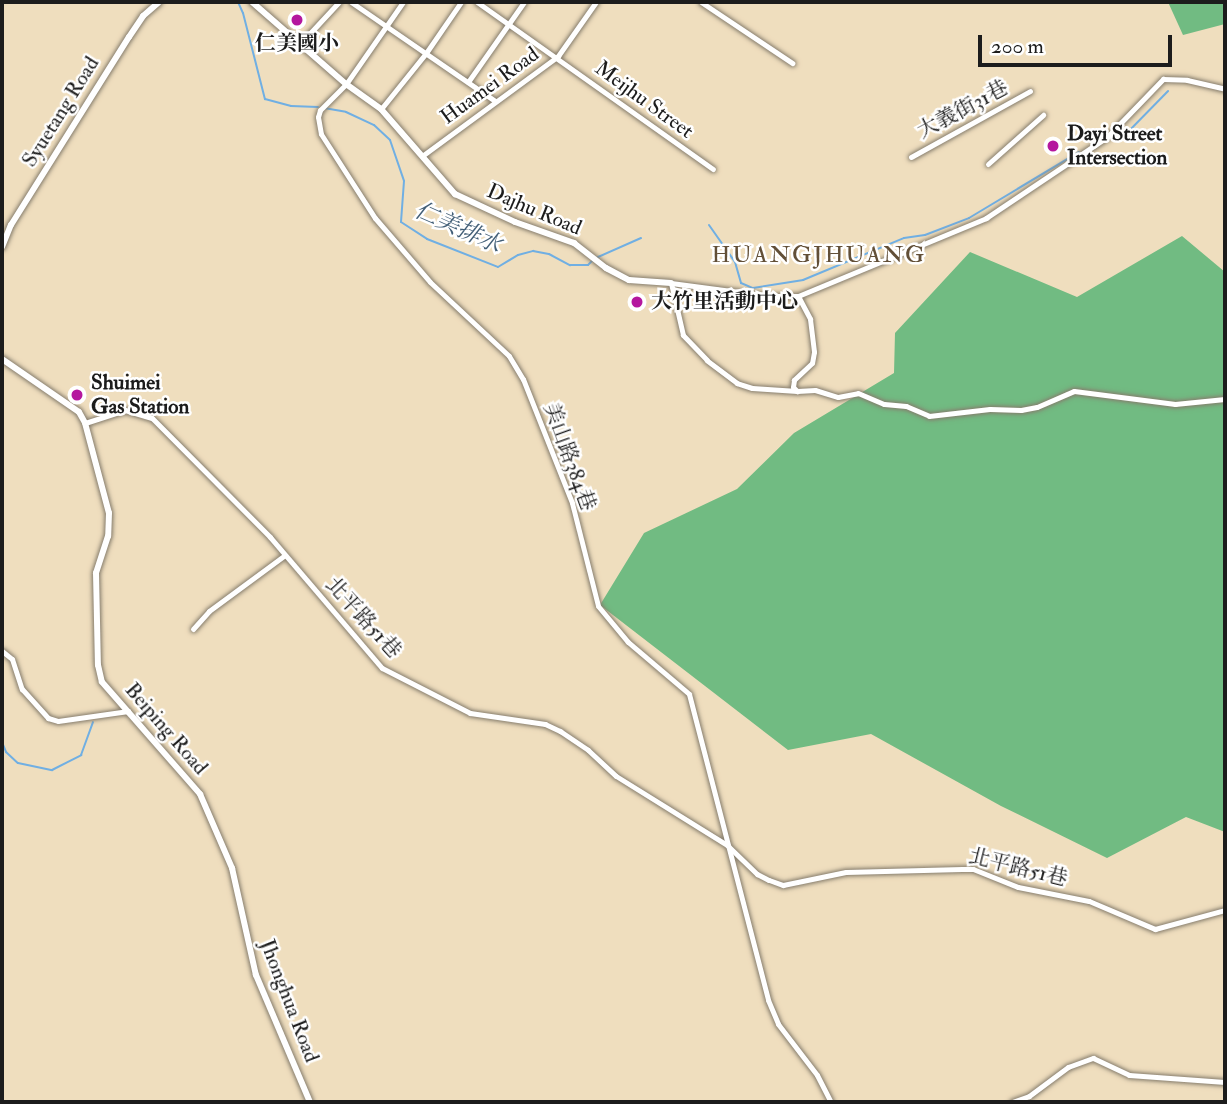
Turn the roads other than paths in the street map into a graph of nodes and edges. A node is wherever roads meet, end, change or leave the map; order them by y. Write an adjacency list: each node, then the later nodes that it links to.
1 (159, 2): 28 (street, Syuetang Road)
2 (252, 2): 13 (street, Dajhu Road)
3 (339, 2): 13 (street)
4 (351, 2): 12 (street)
5 (403, 2): 12 (street)
6 (461, 2): 14 (street)
7 (477, 2): 11 (street, Meijhu Street)
8 (524, 2): 11 (street)
9 (596, 2): 15 (street, Huamei Road)
10 (701, 2): 16 (street)
11 (509, 23): 15 (street, Meijhu Street); 17 (street)
12 (386, 26): 14 (street); 18 (street)
13 (299, 45): 18 (street, Dajhu Road)
14 (426, 53): 17 (street); 22 (street)
15 (558, 56): 21 (street, Huamei Road); 27 (street, Meijhu Street)
16 (792, 64)
17 (468, 82): 21 (street)
18 (345, 84): 22 (street, Dajhu Road); 40 (street, 美山路384巷)
19 (1225, 89): 30 (street, Dajhu Road)
20 (1030, 91): 25 (street, 大義街31巷)
21 (495, 102): 24 (street, Huamei Road)
22 (381, 109): 24 (street, Dajhu Road)
23 (1043, 116): 26 (street)
24 (422, 156): 29 (street, Dajhu Road)
25 (911, 158)
26 (988, 164)
27 (713, 169)
28 (2, 247)
29 (671, 283): 30 (street, Dajhu Road); 32 (street)
30 (798, 296): 32 (street)
31 (2, 359): 34 (street)
32 (797, 391): 33 (street)
33 (1225, 400)
34 (85, 423): 35 (street, 北平路51巷); 38 (street, Beiping Road)
35 (285, 555): 36 (street); 40 (street, 北平路51巷)
36 (193, 629)
37 (2, 651): 38 (street)
38 (128, 711): 39 (street, Beiping Road)
39 (217, 831): 43 (street, Jhonghua Road)
40 (727, 845): 41 (street, 北平路51巷); 44 (street)
41 (1225, 910)
42 (1225, 1082): 45 (street)
43 (310, 1102)
44 (831, 1102)
45 (1012, 1102)

